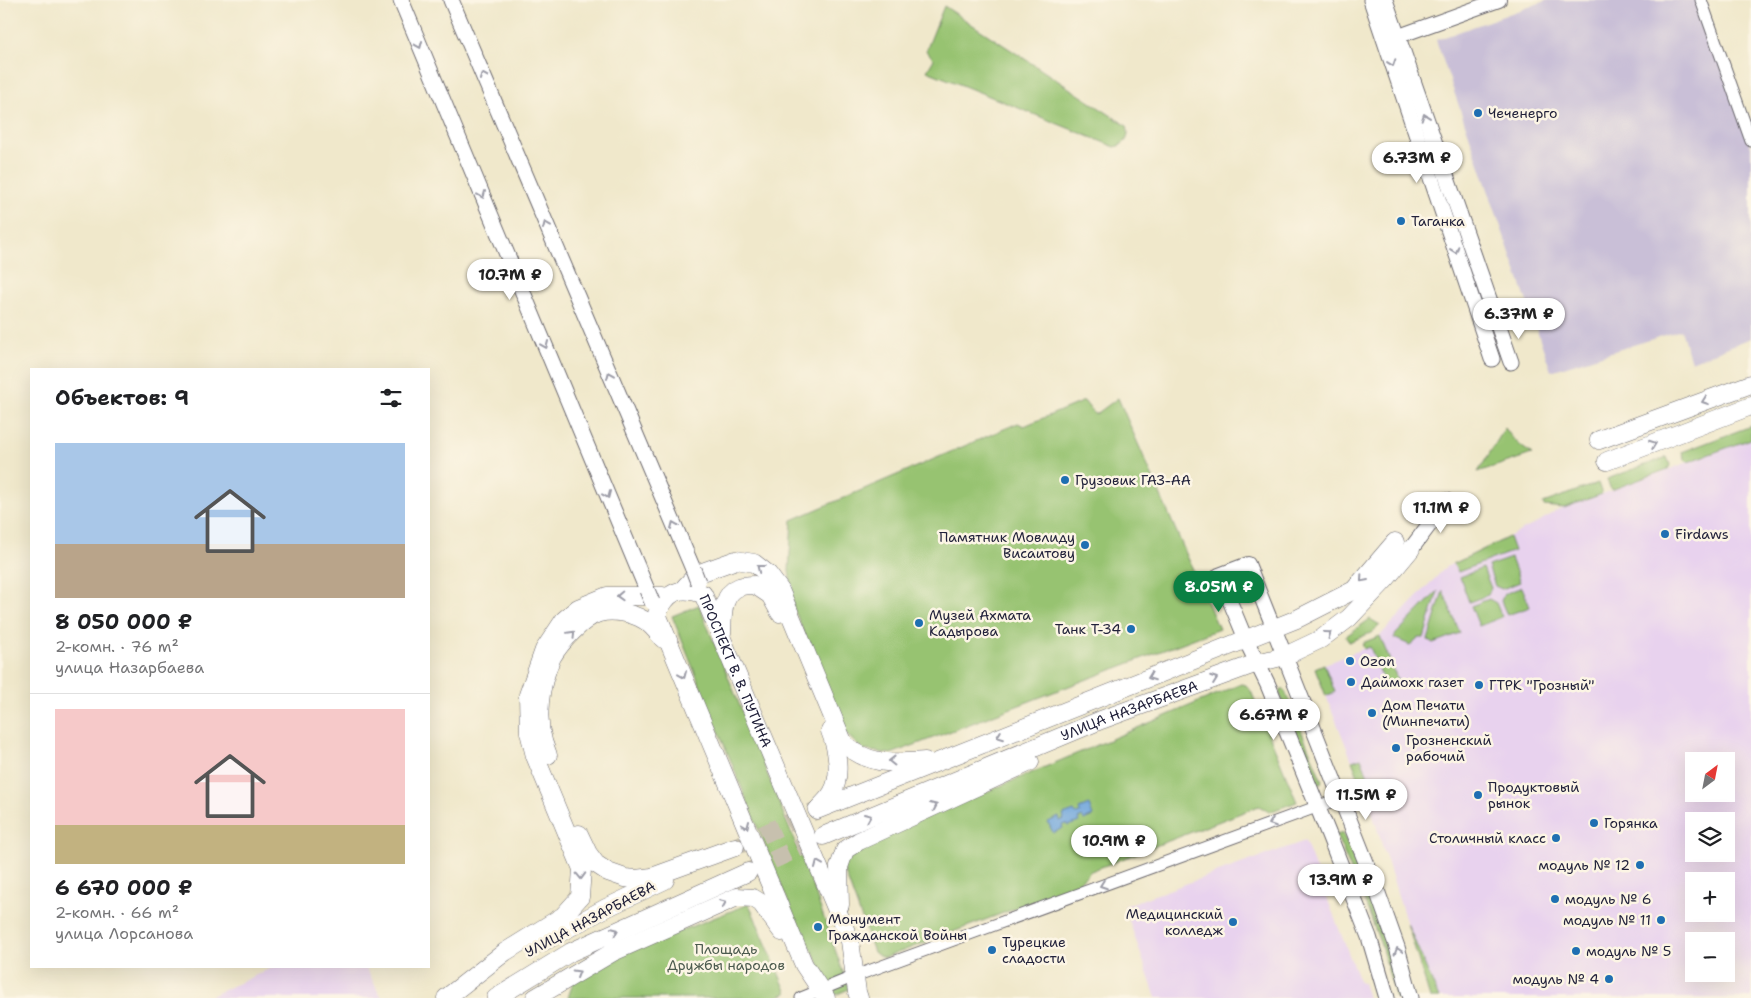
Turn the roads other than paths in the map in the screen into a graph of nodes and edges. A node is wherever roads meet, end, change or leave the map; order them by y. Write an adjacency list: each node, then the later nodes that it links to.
1 (401, 0): 18 (main road, one-way to 18)
2 (450, 0): 17 (main road, one-way to 2)
3 (1371, 0): 7 (main road)
4 (1385, 0): 7 (main road)
5 (1499, 0): 7 (street)
6 (1700, 0): 8 (street)
7 (1391, 39): 9 (main road, one-way to 9); 10 (main road, one-way to 7)
8 (1751, 141)
9 (1492, 359)
10 (1511, 362)
11 (1751, 384): 13 (main road, one-way to 13)
12 (1751, 406): 14 (main road, one-way to 12)
13 (1599, 440)
14 (1607, 462)
15 (1447, 501): 16 (main road)
16 (1403, 546): 19 (main road, УЛИЦА НАЗАРБАЕВА, one-way to 19); 23 (main road, УЛИЦА НАЗАРБАЕВА, one-way to 16)
17 (698, 582): 18 (main road, ПРОСПЕКТ В. В. ПУТИНА); 20 (main road, ПРОСПЕКТ В. В. ПУТИНА)
18 (661, 599): 22 (main road); 26 (main road, one-way to 18); 36 (main road, ПРОСПЕКТ В. В. ПУТИНА, one-way to 36)
19 (1274, 629): 21 (main road, УЛИЦА НАЗАРБАЕВА); 21 (street); 23 (main road)
20 (722, 640): 26 (main road, УЛИЦА НАЗАРБАЕВА); 31 (main road, ПРОСПЕКТ В. В. ПУТИНА, one-way to 20)
21 (1246, 640): 24 (main road); 26 (main road, УЛИЦА НАЗАРБАЕВА, one-way to 26)
22 (671, 647): 32 (main road, one-way to 32); 36 (main road, УЛИЦА НАЗАРБАЕВА, one-way to 22)
23 (1285, 656): 24 (main road, УЛИЦА НАЗАРБАЕВА); 27 (main road)
24 (1257, 663): 25 (main road, УЛИЦА НАЗАРБАЕВА, one-way to 24); 28 (main road)
25 (1122, 712): 29 (main road, УЛИЦА НАЗАРБАЕВА, one-way to 25); 31 (main road, one-way to 25)
26 (940, 760)
27 (1341, 798): 28 (street); 41 (main road, one-way to 27)
28 (1318, 806): 33 (street, one-way to 33); 40 (main road)
29 (823, 836)
30 (748, 872): 37 (main road, УЛИЦА НАЗАРБАЕВА, one-way to 30)
31 (842, 920): 33 (main road, ПРОСПЕКТ В. В. ПУТИНА)
32 (804, 964): 34 (main road); 35 (main road, one-way to 32)
33 (855, 976): 34 (street); 39 (main road, ПРОСПЕКТ В. В. ПУТИНА)
34 (824, 994): 38 (street)
35 (543, 996)
36 (447, 998)
37 (496, 998)
38 (801, 998)
39 (859, 998)
40 (1387, 998)
41 (1411, 998)

